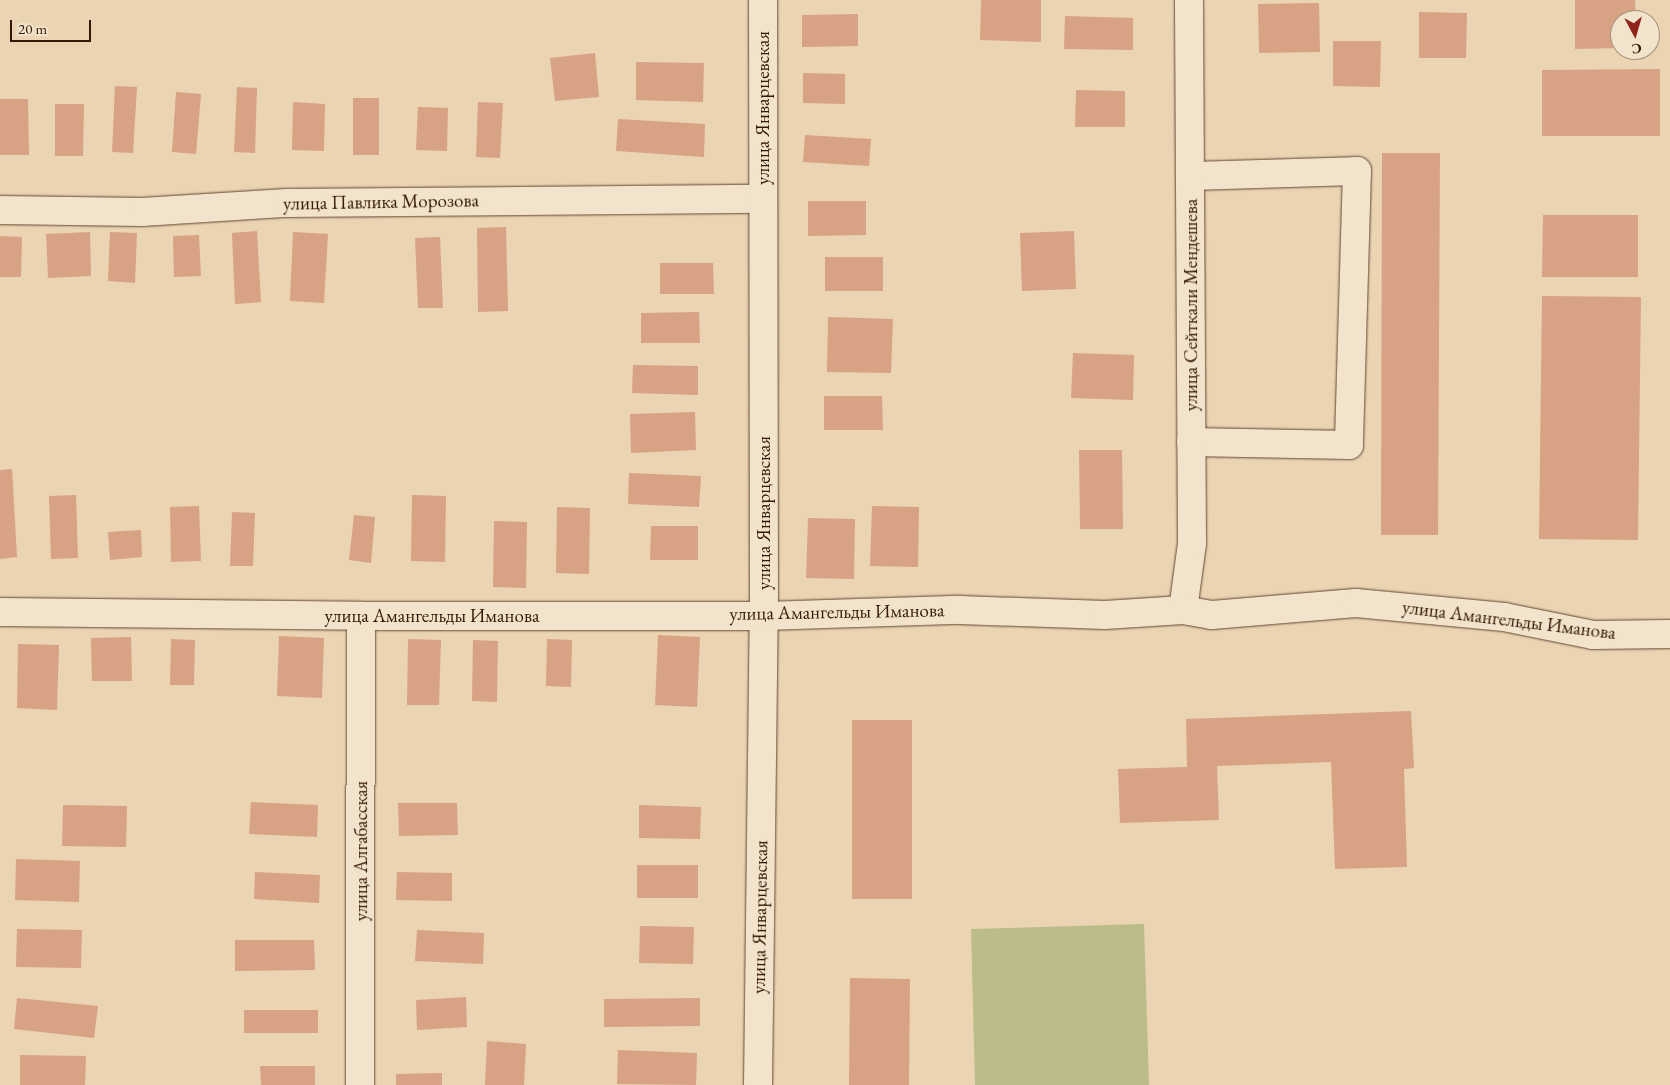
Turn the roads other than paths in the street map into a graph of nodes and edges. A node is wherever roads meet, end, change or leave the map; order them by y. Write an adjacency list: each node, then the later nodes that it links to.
1 (763, 0): 4 (street, улица Январцевская)
2 (1189, 0): 3 (street, улица Сейткали Мендешева)
3 (1190, 176): 6 (street, улица Сейткали Мендешева); 6 (street)
4 (762, 199): 5 (street, улица Павлика Морозова); 10 (street, улица Январцевская)
5 (0, 210)
6 (1191, 442): 7 (street, улица Сейткали Мендешева)
7 (1183, 610): 10 (street, улица Амангельды Иманова); 11 (street, улица Амангельды Иманова)
8 (0, 612): 9 (street, улица Амангельды Иманова)
9 (361, 616): 10 (street, улица Амангельды Иманова); 12 (street, улица Алгабасская)
10 (764, 616): 13 (street, улица Январцевская)
11 (1670, 634)
12 (360, 1085)
13 (758, 1085)

